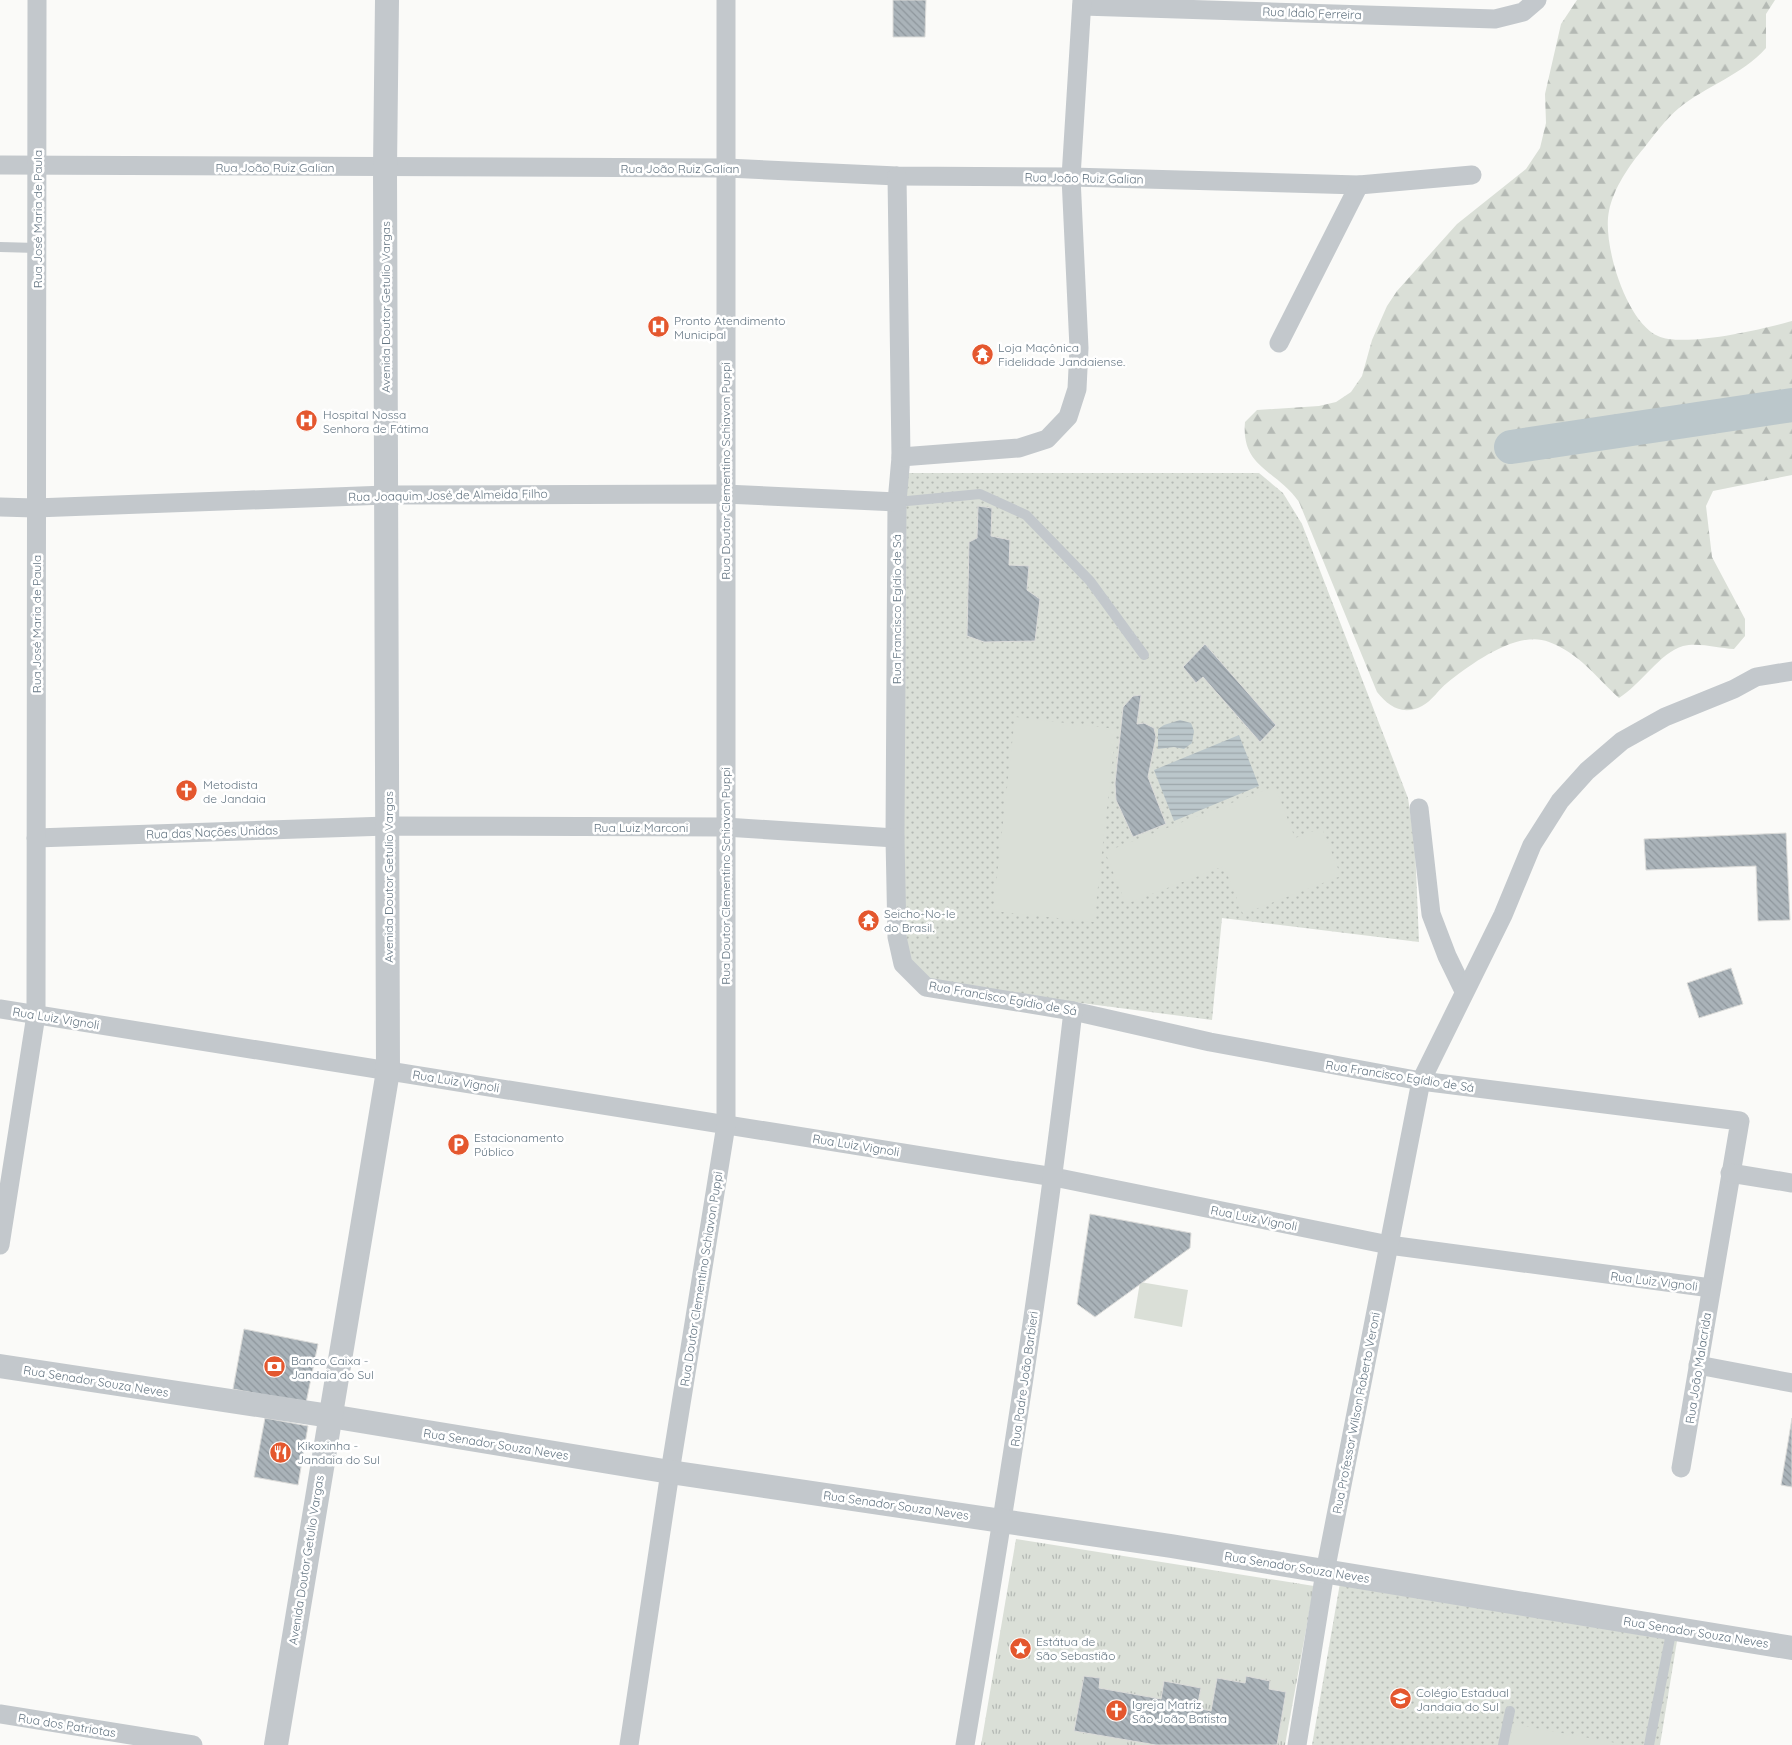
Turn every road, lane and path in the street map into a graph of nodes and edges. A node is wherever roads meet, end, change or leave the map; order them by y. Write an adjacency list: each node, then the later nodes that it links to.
1 (37, 0): 6 (street, Rua José Maria de Paula)
2 (387, 0): 8 (street, Avenida Doutor Getulio Vargas)
3 (726, 0): 9 (street, Rua Doutor Clementino Schiavon Puppi)
4 (1537, 0): 5 (street, Rua Idalo Ferreira)
5 (1082, 3): 12 (street)
6 (37, 165): 7 (street, Rua João Ruiz Galian); 8 (street, Rua João Ruiz Galian); 15 (street, Rua José Maria de Paula)
7 (0, 166)
8 (385, 168): 9 (street, Rua João Ruiz Galian); 19 (street, Avenida Doutor Getulio Vargas)
9 (727, 168): 10 (street, Rua João Ruiz Galian); 18 (street, Rua Doutor Clementino Schiavon Puppi)
10 (897, 176): 12 (street, Rua João Ruiz Galian); 17 (street, Rua Francisco Egídio de Sá)
11 (1472, 176): 13 (street, Rua João Ruiz Galian)
12 (1071, 177): 13 (street, Rua João Ruiz Galian); 17 (street)
13 (1359, 185): 16 (street)
14 (0, 247): 15 (lane)
15 (37, 248): 22 (street, Rua José Maria de Paula)
16 (1279, 343)
17 (901, 457): 20 (street, Rua Francisco Egídio de Sá)
18 (725, 494): 19 (street, Rua Joaquim José de Almeida Filho); 20 (street, Rua Joaquim José de Almeida Filho); 27 (street, Rua Doutor Clementino Schiavon Puppi)
19 (386, 495): 22 (street, Rua Joaquim José de Almeida Filho); 26 (street, Avenida Doutor Getulio Vargas)
20 (897, 502): 23 (lane); 29 (street, Rua Francisco Egídio de Sá)
21 (0, 507): 22 (street, Rua Joaquim José de Almeida Filho)
22 (35, 508): 28 (street, Rua José Maria de Paula)
23 (1144, 655)
24 (1792, 671): 30 (street, Rua Professor Wilson Roberto Veroni)
25 (1419, 808): 30 (street)
26 (387, 826): 27 (street, Rua Luiz Marconi); 28 (street, Rua das Nações Unidas); 34 (street, Avenida Doutor Getulio Vargas)
27 (725, 827): 29 (street, Rua Luiz Marconi); 37 (street, Rua Doutor Clementino Schiavon Puppi)
28 (36, 838): 33 (street, Rua José Maria de Paula)
29 (895, 838): 32 (street, Rua Francisco Egídio de Sá)
30 (1464, 991): 35 (street, Rua Professor Wilson Roberto Veroni)
31 (0, 1009): 33 (street, Rua Luiz Vignoli)
32 (1073, 1011): 35 (street, Rua Francisco Egídio de Sá); 39 (street, Rua Padre João Barbieri)
33 (36, 1014): 34 (street, Rua Luiz Vignoli); 41 (street, Rua José Maria de Paula)
34 (388, 1071): 37 (street, Rua Luiz Vignoli); 47 (street, Avenida Doutor Getulio Vargas)
35 (1421, 1081): 36 (street, Rua Francisco Egídio de Sá); 42 (street, Rua Professor Wilson Roberto Veroni)
36 (1740, 1121): 38 (street, Rua João Malacrida)
37 (726, 1125): 39 (street, Rua Luiz Vignoli); 49 (street, Rua Doutor Clementino Schiavon Puppi)
38 (1730, 1173): 40 (street); 43 (street, Rua João Malacrida)
39 (1054, 1177): 42 (street, Rua Luiz Vignoli); 50 (street, Rua Padre João Barbieri)
40 (1792, 1183)
41 (0, 1245)
42 (1389, 1245): 43 (street, Rua Luiz Vignoli); 51 (street, Rua Professor Wilson Roberto Veroni)
43 (1711, 1288): 44 (street, Rua João Malacrida)
44 (1698, 1365): 46 (street); 48 (street, Rua João Malacrida)
45 (0, 1366): 47 (street, Rua Senador Souza Neves)
46 (1792, 1383)
47 (330, 1416): 49 (street, Rua Senador Souza Neves); 57 (street, Avenida Doutor Getulio Vargas)
48 (1681, 1468)
49 (670, 1472): 50 (street, Rua Senador Souza Neves); 58 (street, Rua Doutor Clementino Schiavon Puppi)
50 (1003, 1521): 51 (street, Rua Senador Souza Neves); 59 (street, Rua Padre João Barbieri)
51 (1325, 1572): 52 (street, Rua Senador Souza Neves); 60 (street, Rua Professor Wilson Roberto Veroni)
52 (1672, 1628): 53 (street, Rua Senador Souza Neves); 62 (lane)
53 (1792, 1648)
54 (1510, 1711): 61 (lane)
55 (0, 1714): 56 (street, Rua dos Patriotas)
56 (193, 1745)
57 (276, 1745)
58 (629, 1745)
59 (965, 1745)
60 (1297, 1745)
61 (1503, 1745)
62 (1648, 1745)

